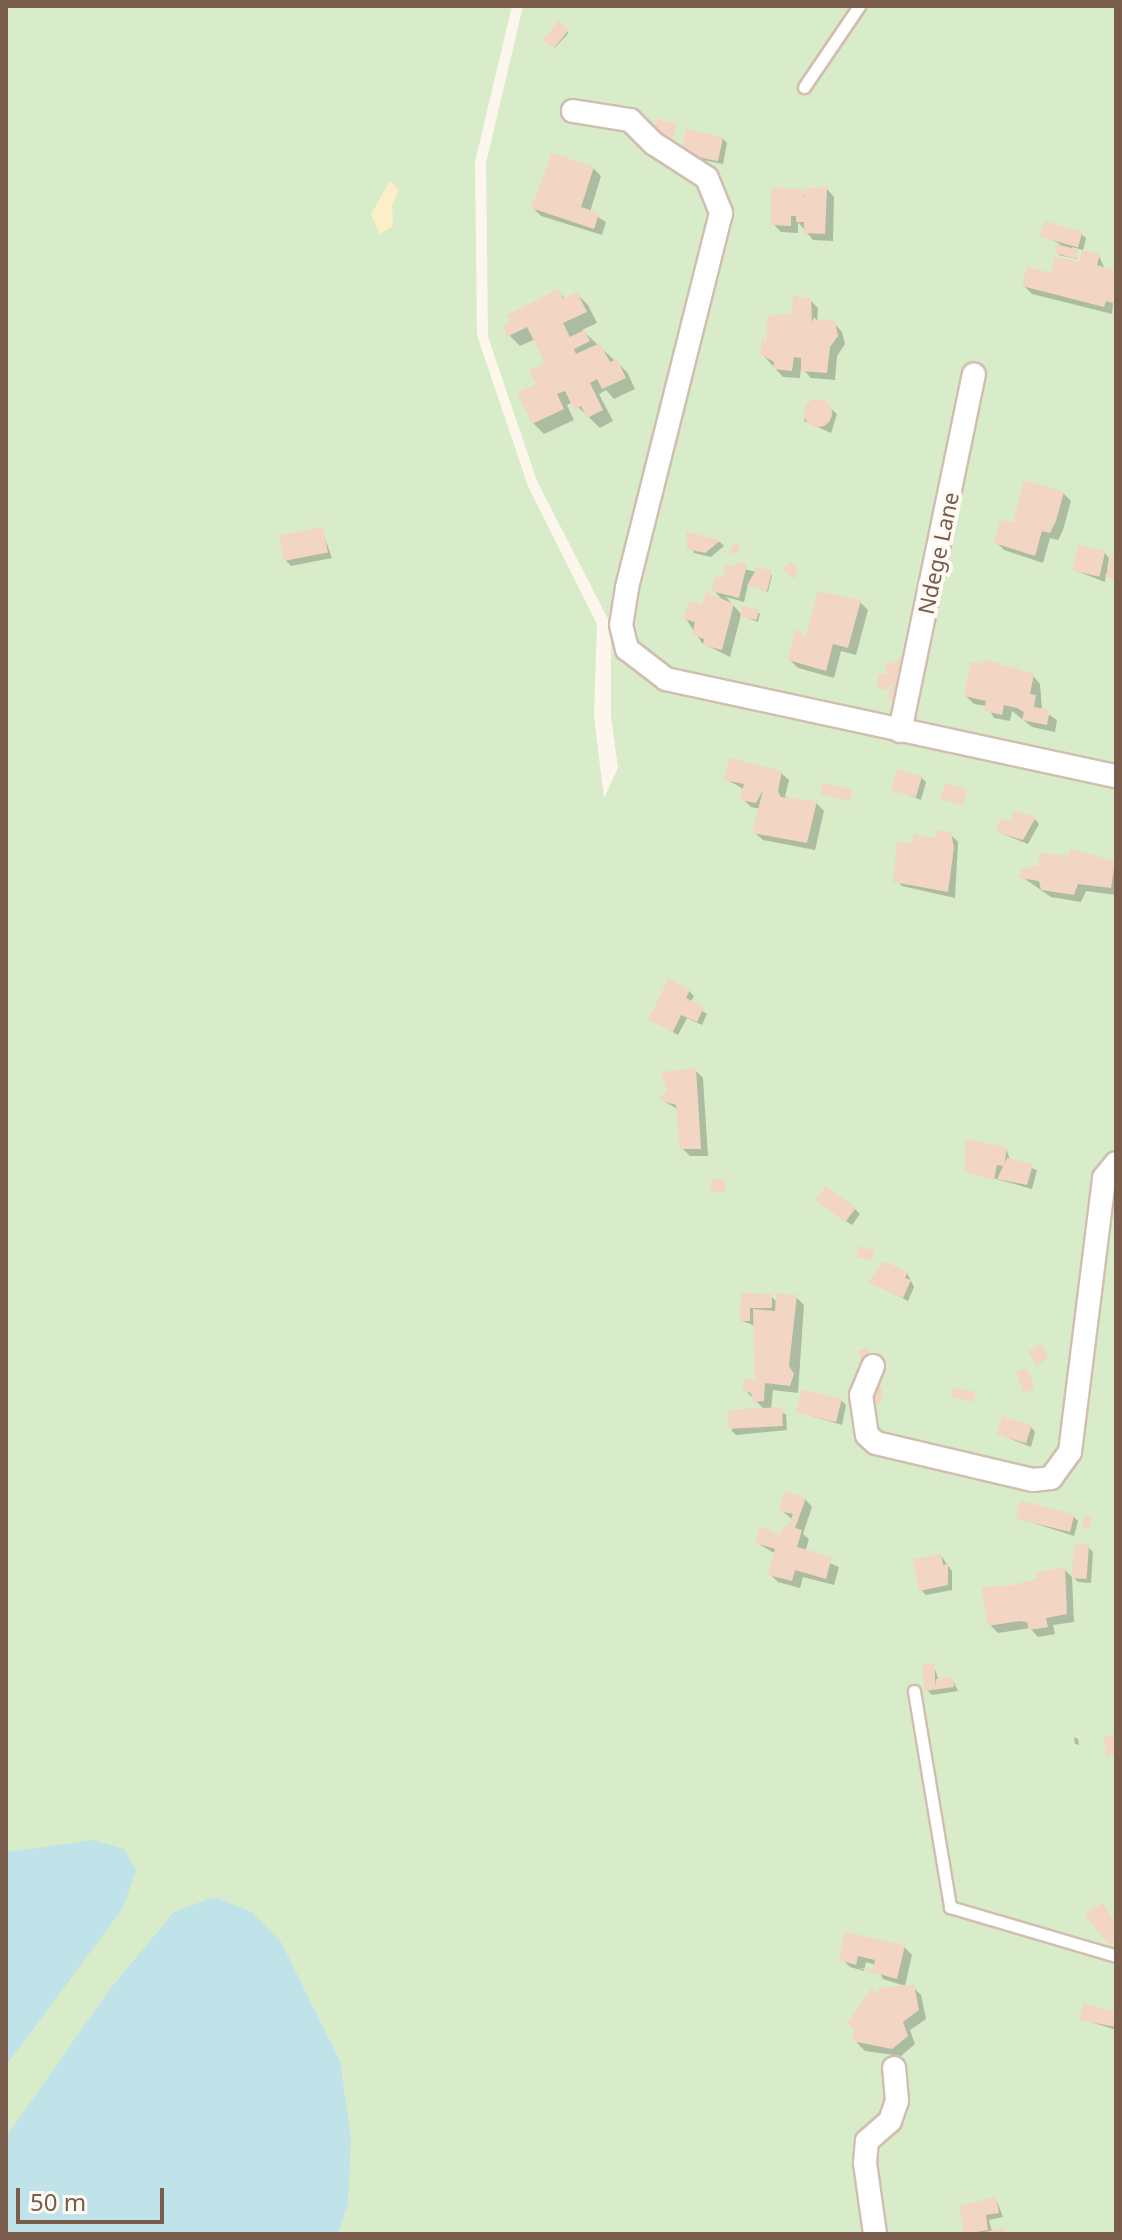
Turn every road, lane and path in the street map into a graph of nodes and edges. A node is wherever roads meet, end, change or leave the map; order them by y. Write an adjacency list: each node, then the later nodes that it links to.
1 (859, 6): 2 (lane)
2 (804, 87)
3 (573, 111): 5 (street)
4 (974, 375): 5 (street, Ndege Lane)
5 (900, 731): 6 (street)
6 (1116, 776)
7 (1116, 1163): 8 (street)
8 (873, 1366)
9 (914, 1691): 10 (lane)
10 (1116, 1956)
11 (894, 2068): 12 (street)
12 (875, 2234)

